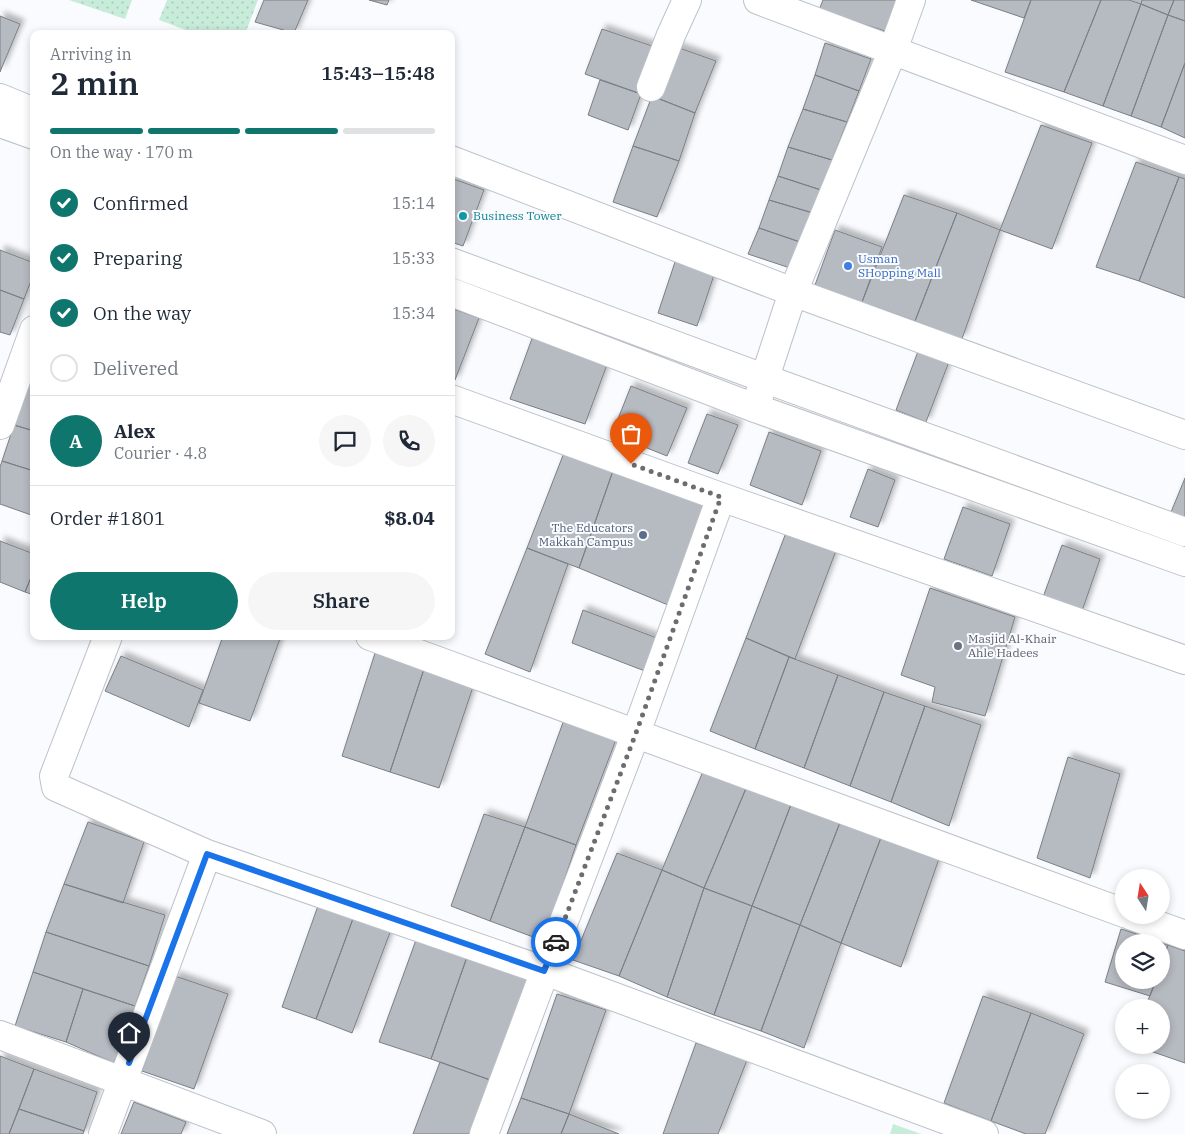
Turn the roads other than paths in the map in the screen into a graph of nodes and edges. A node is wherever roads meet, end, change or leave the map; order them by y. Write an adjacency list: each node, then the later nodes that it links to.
1 (687, 0): 5 (street)
2 (758, 0): 4 (street)
3 (911, 0): 4 (street)
4 (893, 50): 10 (street); 13 (street)
5 (651, 87)
6 (0, 98): 7 (street)
7 (30, 110)
8 (0, 123): 9 (street)
9 (30, 134)
10 (1185, 160)
11 (455, 162): 13 (street)
12 (455, 263): 16 (street)
13 (793, 292): 16 (street); 20 (street)
14 (455, 294): 18 (street)
15 (30, 341): 19 (street)
16 (766, 379): 18 (street); 22 (street)
17 (455, 399): 21 (street)
18 (755, 408): 23 (street)
19 (0, 425)
20 (1185, 435)
21 (721, 497): 26 (street); 27 (street)
22 (1185, 532)
23 (1185, 562)
24 (106, 640): 28 (street)
25 (381, 640): 27 (street)
26 (1185, 660)
27 (636, 733): 29 (street); 32 (street)
28 (207, 854): 32 (street); 34 (street)
29 (1115, 910)
30 (1155, 924): 31 (street)
31 (1185, 935)
32 (544, 971): 37 (street); 38 (street)
33 (0, 1035): 34 (street)
34 (122, 1081): 35 (street); 36 (street)
35 (103, 1134)
36 (262, 1134)
37 (484, 1134)
38 (984, 1134)

